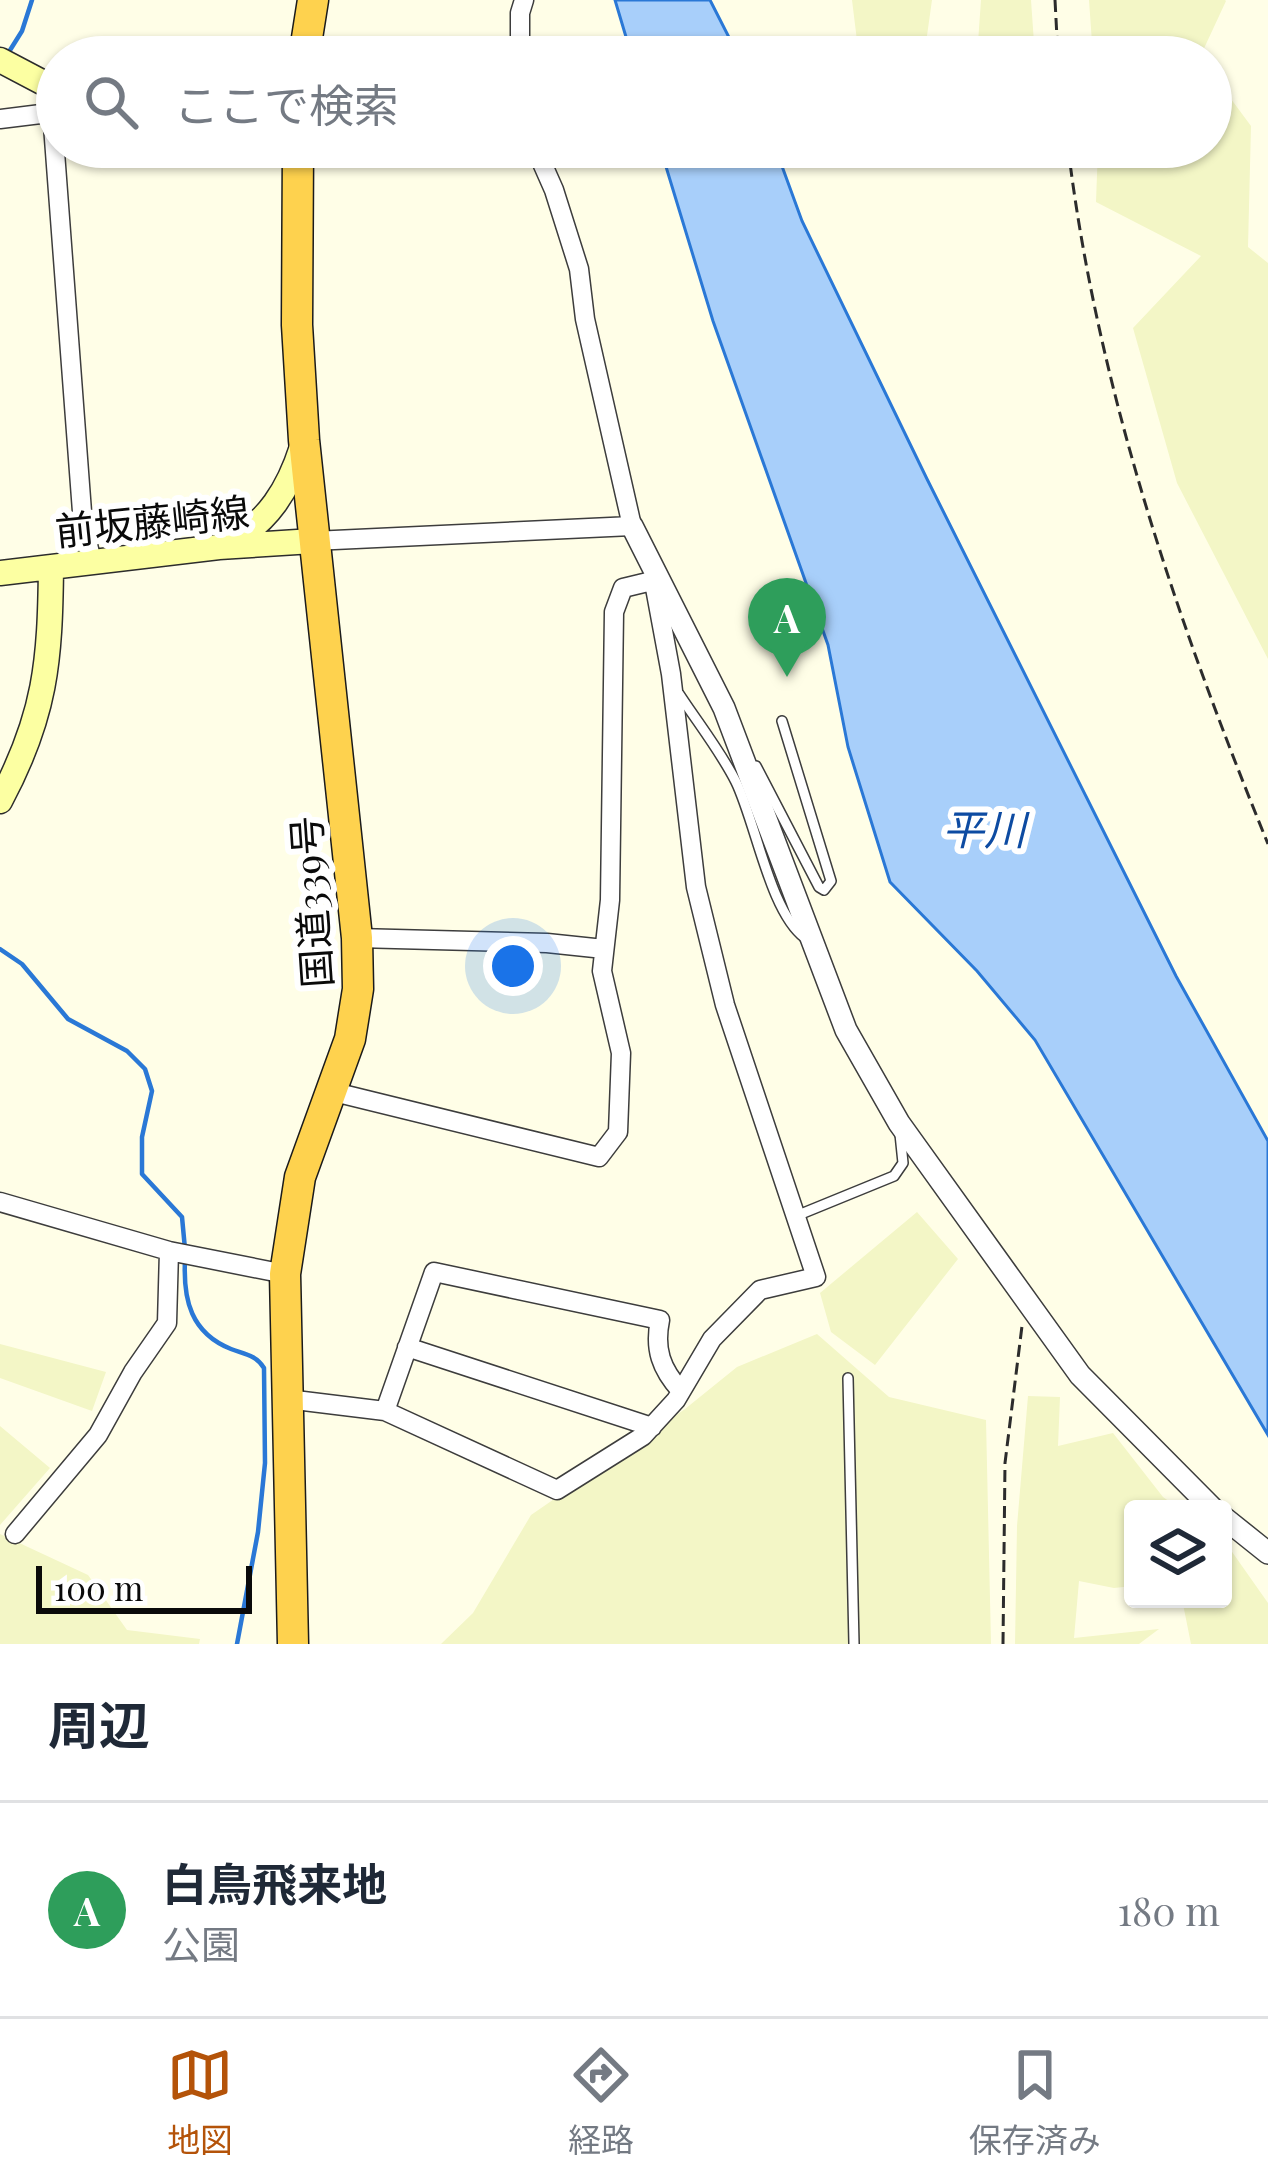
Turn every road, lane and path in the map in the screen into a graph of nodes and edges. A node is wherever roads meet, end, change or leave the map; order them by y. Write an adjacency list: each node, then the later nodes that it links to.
1 (314, 0): 4 (highway)
2 (524, 0): 5 (street)
3 (1055, 0): 6 (path)
4 (308, 36)
5 (520, 36)
6 (1057, 36)
7 (6, 63): 8 (main road)
8 (36, 89)
9 (36, 109): 10 (street)
10 (0, 118)
11 (59, 168): 19 (street)
12 (298, 168): 15 (highway, 国道339号)
13 (545, 168): 16 (street)
14 (1072, 168): 27 (path)
15 (304, 440): 17 (highway, 国道339号); 18 (main road)
16 (632, 526): 17 (street); 22 (street)
17 (313, 541): 18 (main road, 前坂藤崎線); 28 (highway, 国道339号)
18 (219, 547): 19 (main road, 前坂藤崎線)
19 (92, 561): 20 (main road, 前坂藤崎線)
20 (51, 567): 21 (main road, 前坂藤崎線); 26 (main road)
21 (0, 574)
22 (653, 577): 23 (street); 24 (street); 30 (street)
23 (672, 683): 29 (lane); 34 (street)
24 (724, 709): 25 (lane); 29 (street)
25 (782, 721)
26 (0, 801)
27 (1268, 844)
28 (357, 938): 30 (street); 31 (highway, 国道339号)
29 (809, 941): 32 (street)
30 (604, 950): 31 (street)
31 (330, 1091): 36 (highway, 国道339号)
32 (899, 1123): 34 (lane); 37 (street)
33 (0, 1202): 35 (street)
34 (796, 1216): 40 (street)
35 (169, 1251): 36 (street); 46 (street)
36 (285, 1274): 41 (highway, 国道339号)
37 (1017, 1289): 44 (street); 50 (path)
38 (407, 1347): 40 (street); 42 (street); 43 (street)
39 (848, 1378): 49 (lane)
40 (681, 1391): 43 (street)
41 (287, 1400): 42 (street); 48 (highway, 国道339号)
42 (385, 1411): 43 (street)
43 (652, 1427)
44 (1204, 1500)
45 (1232, 1524): 47 (street)
46 (15, 1534)
47 (1268, 1553)
48 (292, 1644)
49 (854, 1644)
50 (1003, 1644)

